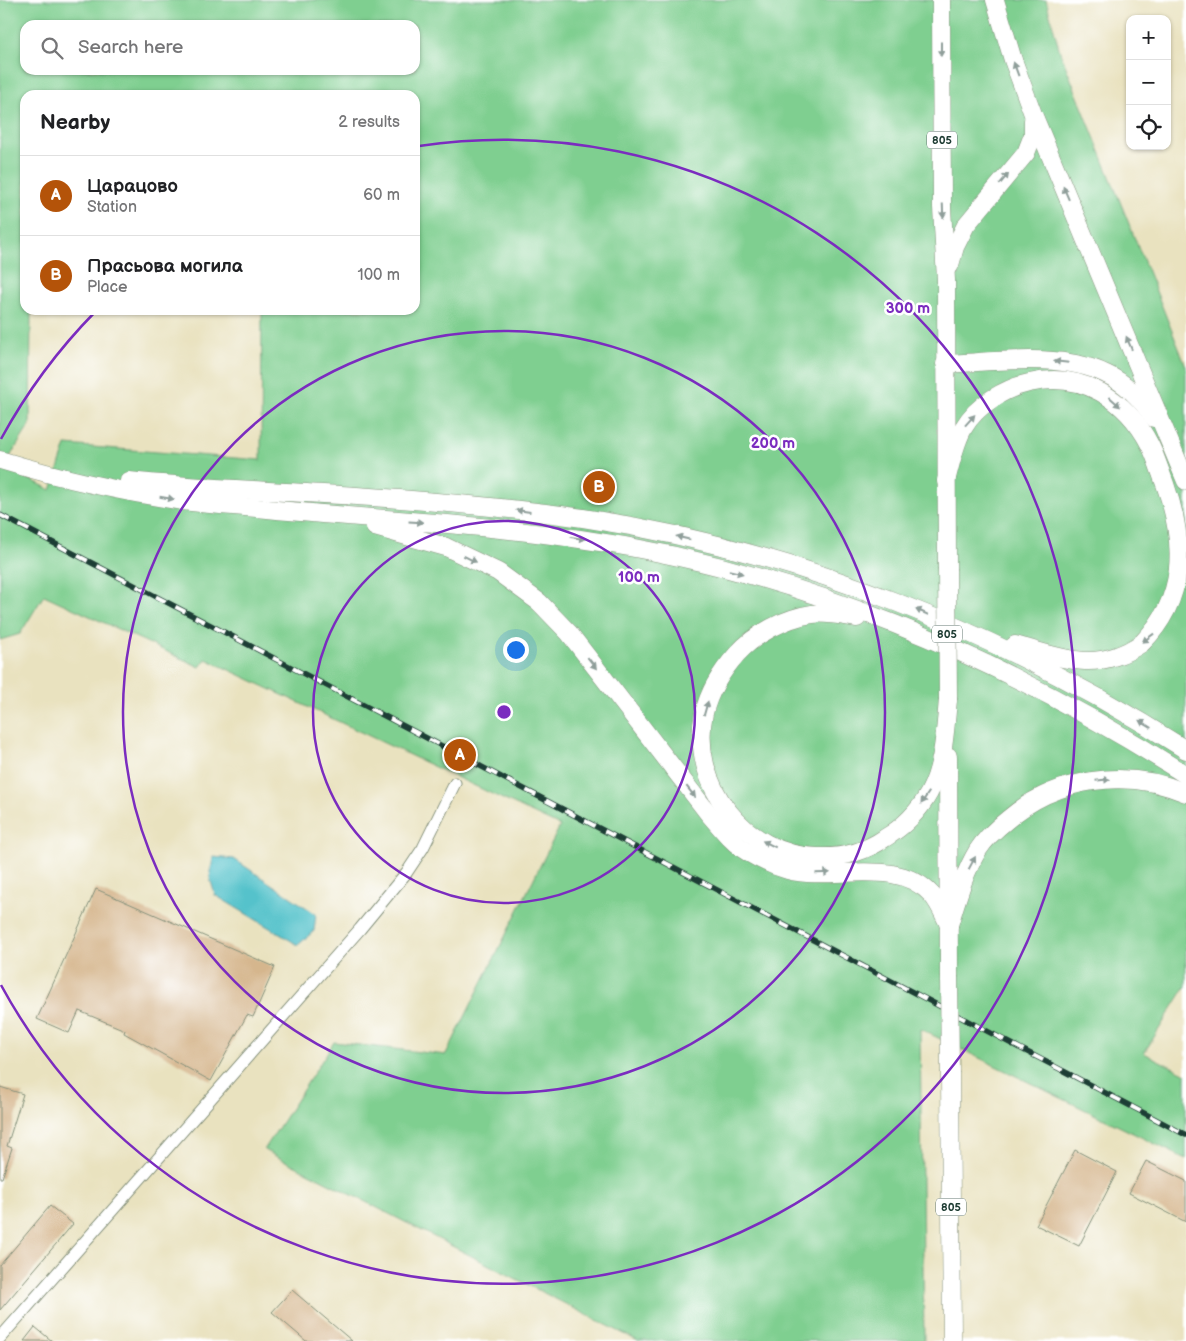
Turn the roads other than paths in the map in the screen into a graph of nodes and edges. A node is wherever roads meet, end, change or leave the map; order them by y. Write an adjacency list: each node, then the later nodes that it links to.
1 (941, 0): 4 (main road, 805, one-way to 4)
2 (995, 0): 3 (main road, 805, one-way to 2)
3 (1032, 114): 4 (main road, 805, one-way to 3); 6 (main road, one-way to 3)
4 (946, 280): 5 (main road, 805)
5 (945, 364): 6 (main road, one-way to 5); 9 (main road, 805)
6 (1168, 436): 10 (main road)
7 (0, 460): 8 (main road)
8 (34, 470): 11 (main road, one-way to 11); 13 (main road, one-way to 8)
9 (946, 480): 13 (main road, one-way to 13); 14 (main road, 805, bridge)
10 (1186, 481)
11 (323, 515): 12 (main road, one-way to 12); 19 (main road, one-way to 19)
12 (905, 628): 14 (main road, one-way to 12); 16 (main road)
13 (969, 633): 15 (main road, one-way to 13)
14 (948, 700): 19 (main road, 805)
15 (1186, 750)
16 (1186, 775)
17 (455, 783): 20 (street)
18 (1186, 793): 19 (main road, one-way to 18)
19 (950, 925): 21 (main road, 805, bridge)
20 (0, 1338)
21 (952, 1341)

